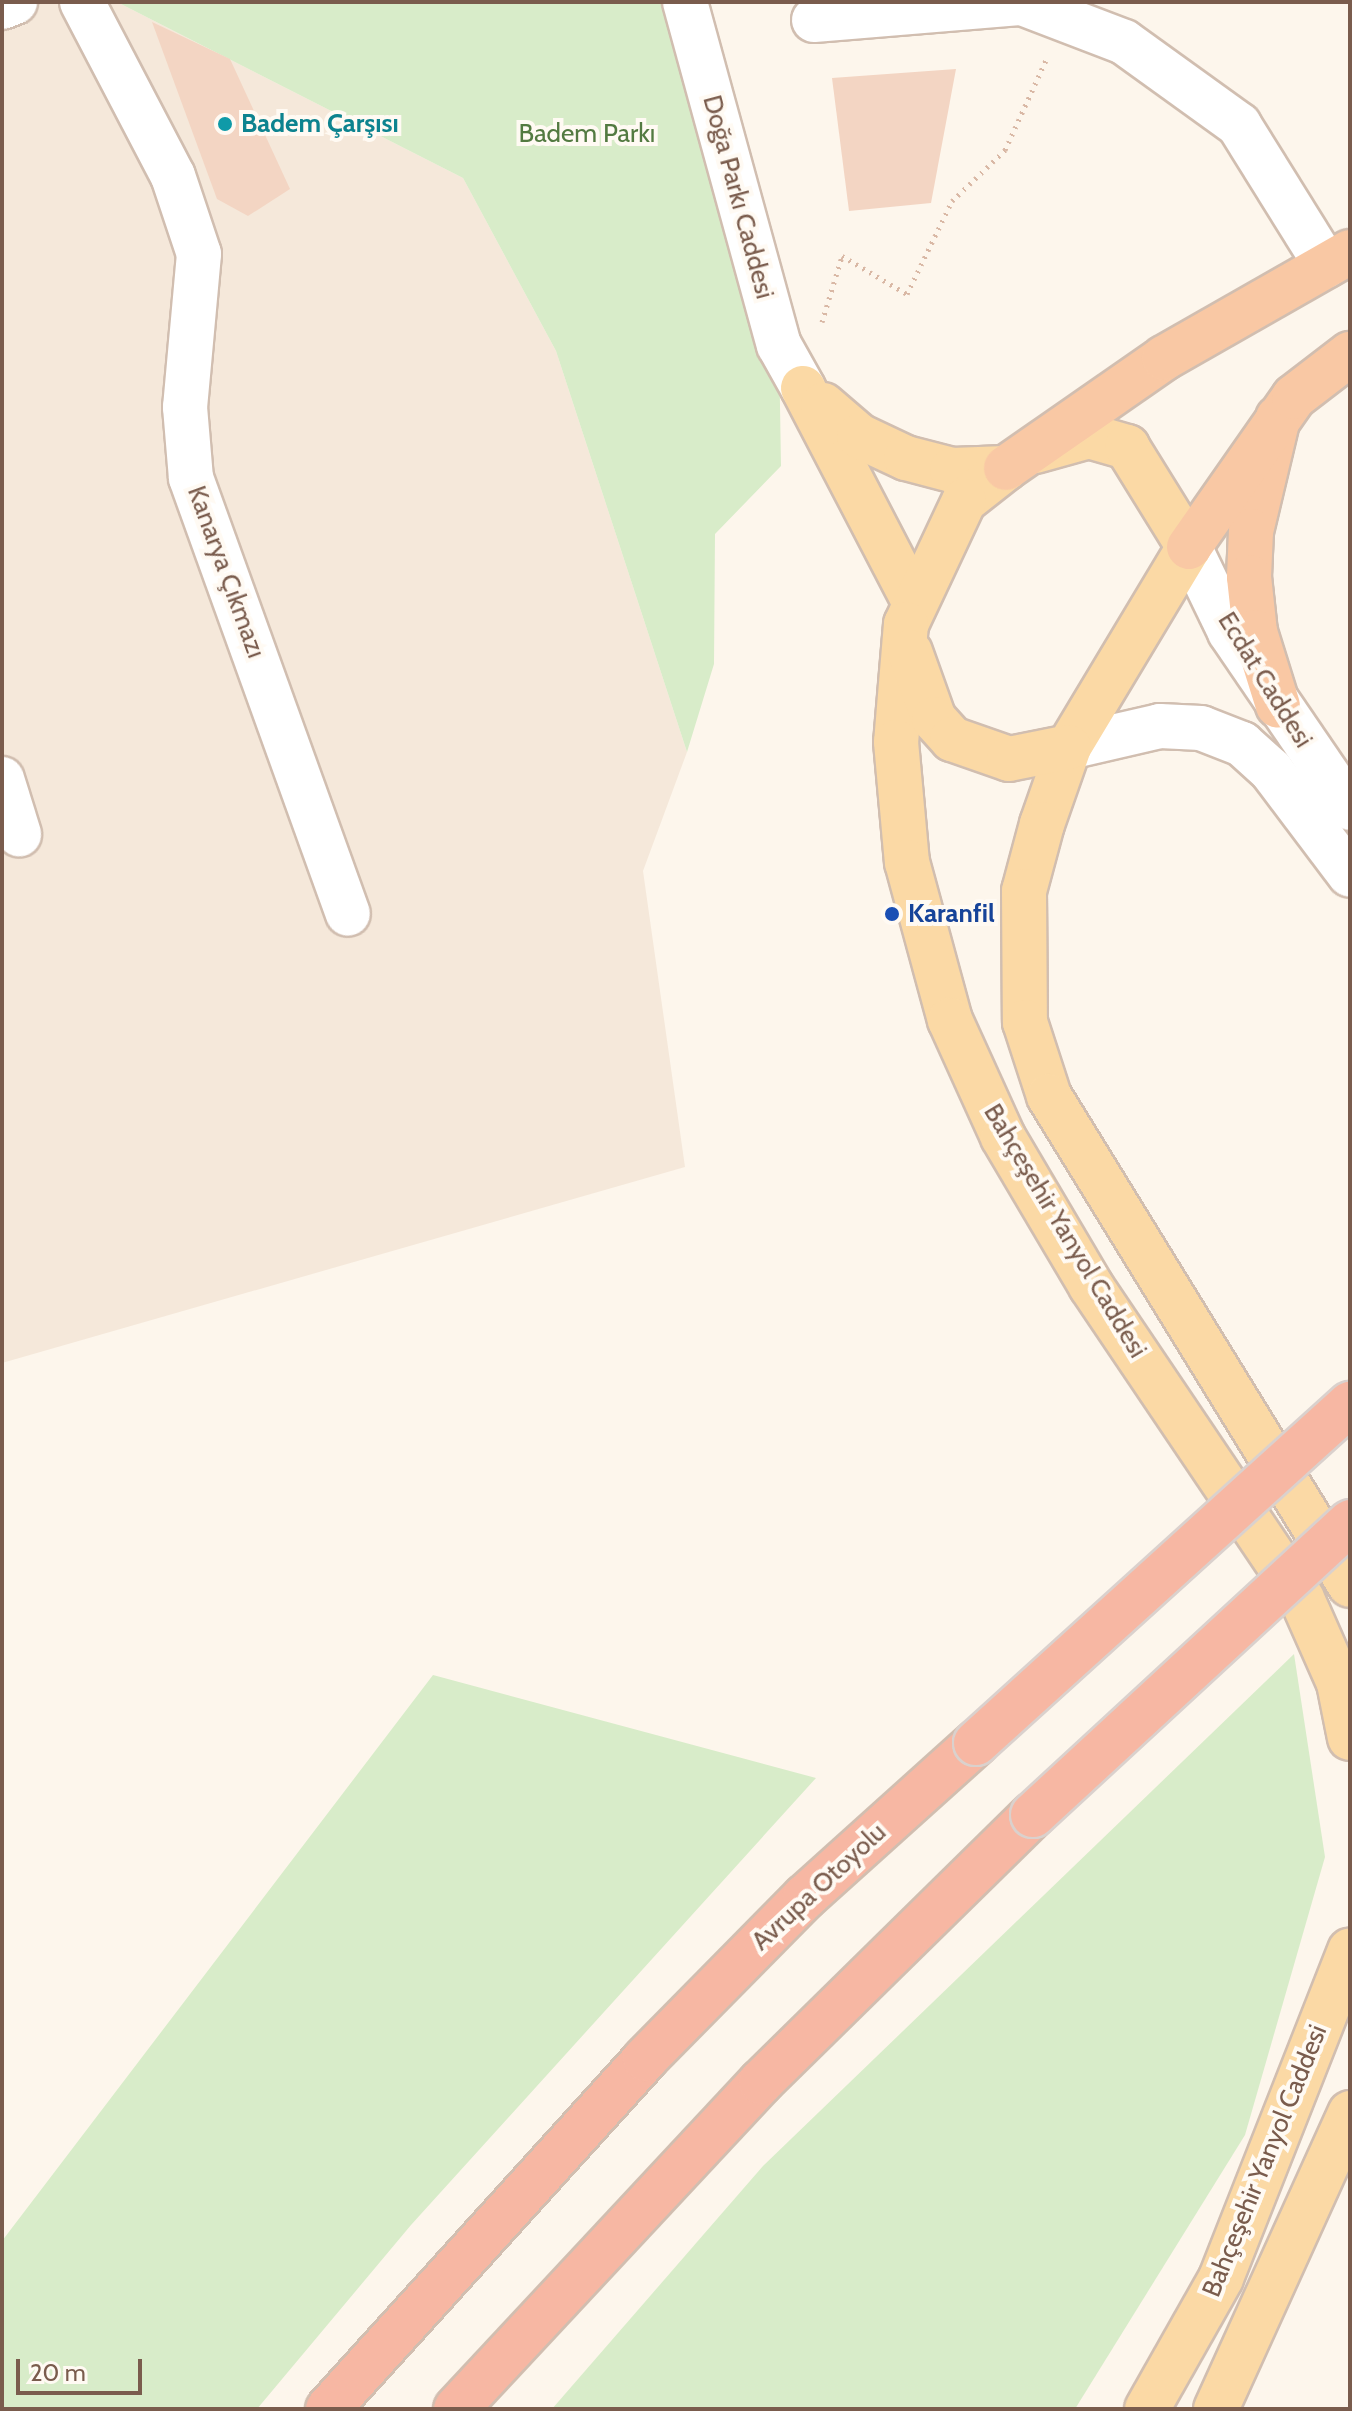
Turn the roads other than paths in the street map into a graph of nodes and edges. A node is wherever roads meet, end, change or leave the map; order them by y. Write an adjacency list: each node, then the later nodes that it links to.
1 (15, 2): 4 (street)
2 (82, 2): 19 (street, Kanarya Çıkmazı)
3 (685, 2): 8 (street, Doğa Parkı Caddesi)
4 (2, 7)
5 (814, 20): 6 (street)
6 (1338, 258): 10 (highway)
7 (1350, 354): 9 (highway)
8 (803, 388): 10 (main road); 12 (main road)
9 (1278, 418): 11 (highway); 13 (highway)
10 (1013, 463): 11 (main road); 12 (main road, Bahçeşehir Yanyol Caddesi)
11 (1189, 547): 13 (street, Ecdat Caddesi); 14 (main road, Bahçeşehir Yanyol Caddesi)
12 (909, 611): 14 (main road); 23 (main road, Bahçeşehir Yanyol Caddesi)
13 (1278, 706): 16 (street, Ecdat Caddesi)
14 (1069, 747): 18 (street, Ecdat Caddesi); 22 (main road, Bahçeşehir Yanyol Caddesi)
15 (2, 779): 17 (street)
16 (1350, 808)
17 (19, 834)
18 (1350, 875)
19 (348, 914)
20 (1350, 1404): 27 (highway, Avrupa Otoyolu, bridge)
21 (1350, 1522): 28 (highway, bridge)
22 (1350, 1585)
23 (1350, 1738)
24 (1350, 1951): 29 (main road, Bahçeşehir Yanyol Caddesi)
25 (1350, 2113): 26 (main road, Bahçeşehir Yanyol Caddesi)
26 (1219, 2406)
27 (328, 2409)
28 (456, 2409)
29 (1147, 2409)

